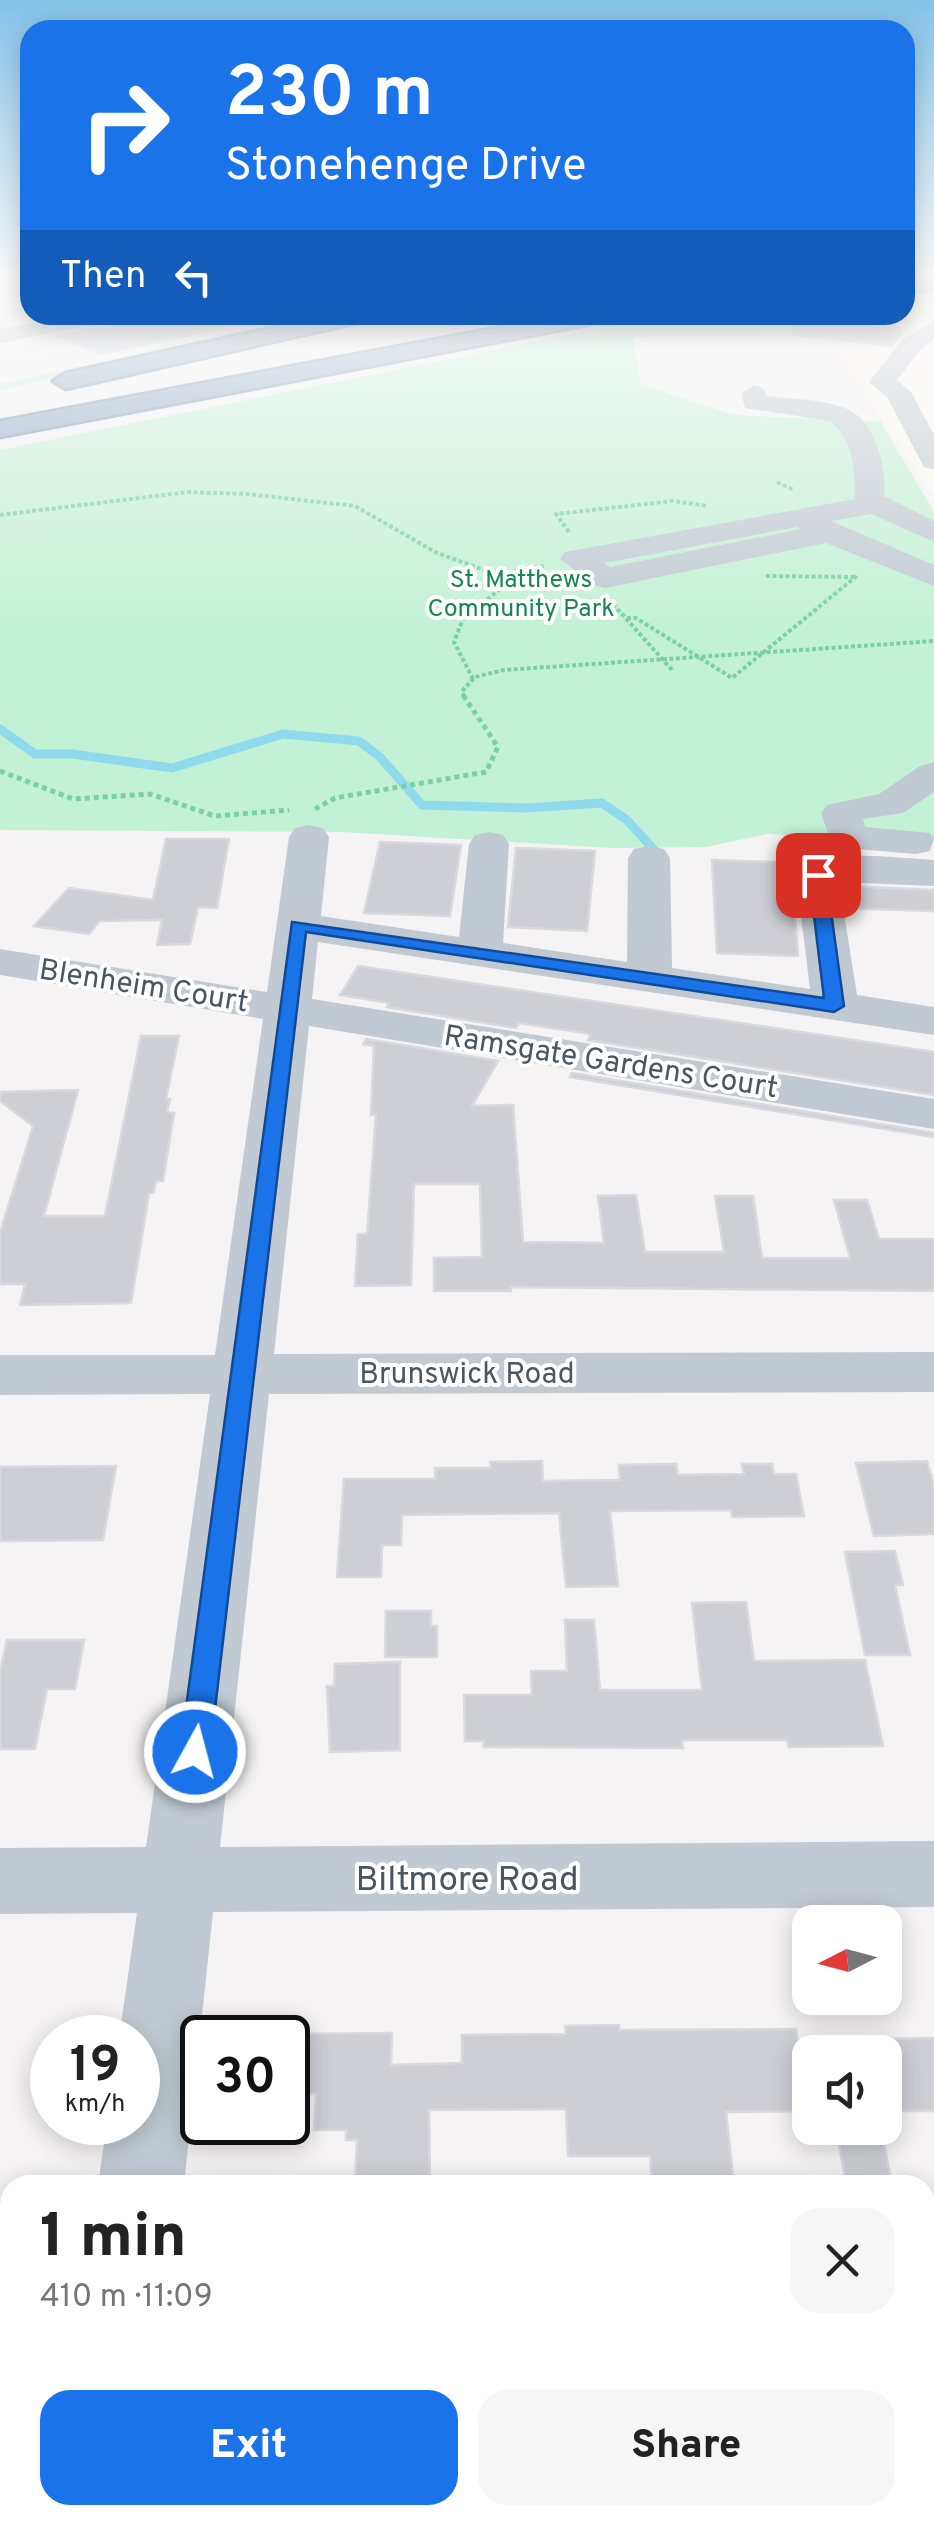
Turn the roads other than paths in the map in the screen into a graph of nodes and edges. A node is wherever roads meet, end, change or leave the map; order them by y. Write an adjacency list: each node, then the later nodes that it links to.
1 (898, 392): 7 (street)
2 (123, 393): 5 (highway)
3 (195, 393): 6 (highway)
4 (754, 393): 8 (street)
5 (0, 420)
6 (0, 430)
7 (934, 461)
8 (851, 515): 8 (street); 9 (street); 10 (street); 11 (street)
9 (934, 533)
10 (934, 551)
11 (934, 576)
12 (934, 774): 14 (street)
13 (312, 822): 18 (street)
14 (934, 843)
15 (488, 844): 19 (street)
16 (649, 858): 21 (street)
17 (934, 873): 22 (street)
18 (298, 926): 19 (street); 23 (street)
19 (480, 953): 21 (street)
20 (0, 962): 23 (street, Blenheim Court)
21 (650, 978): 22 (street)
22 (834, 1006): 24 (street)
23 (287, 1008): 25 (street, Ramsgate Gardens Court); 27 (street)
24 (934, 1021)
25 (934, 1114)
26 (934, 1372): 27 (street, Brunswick Road)
27 (242, 1374): 28 (street, Brunswick Road); 30 (street)
28 (0, 1376)
29 (934, 1874): 30 (street, Biltmore Road)
30 (179, 1880): 31 (street, Biltmore Road); 32 (street)
31 (0, 1882)
32 (143, 2175)

